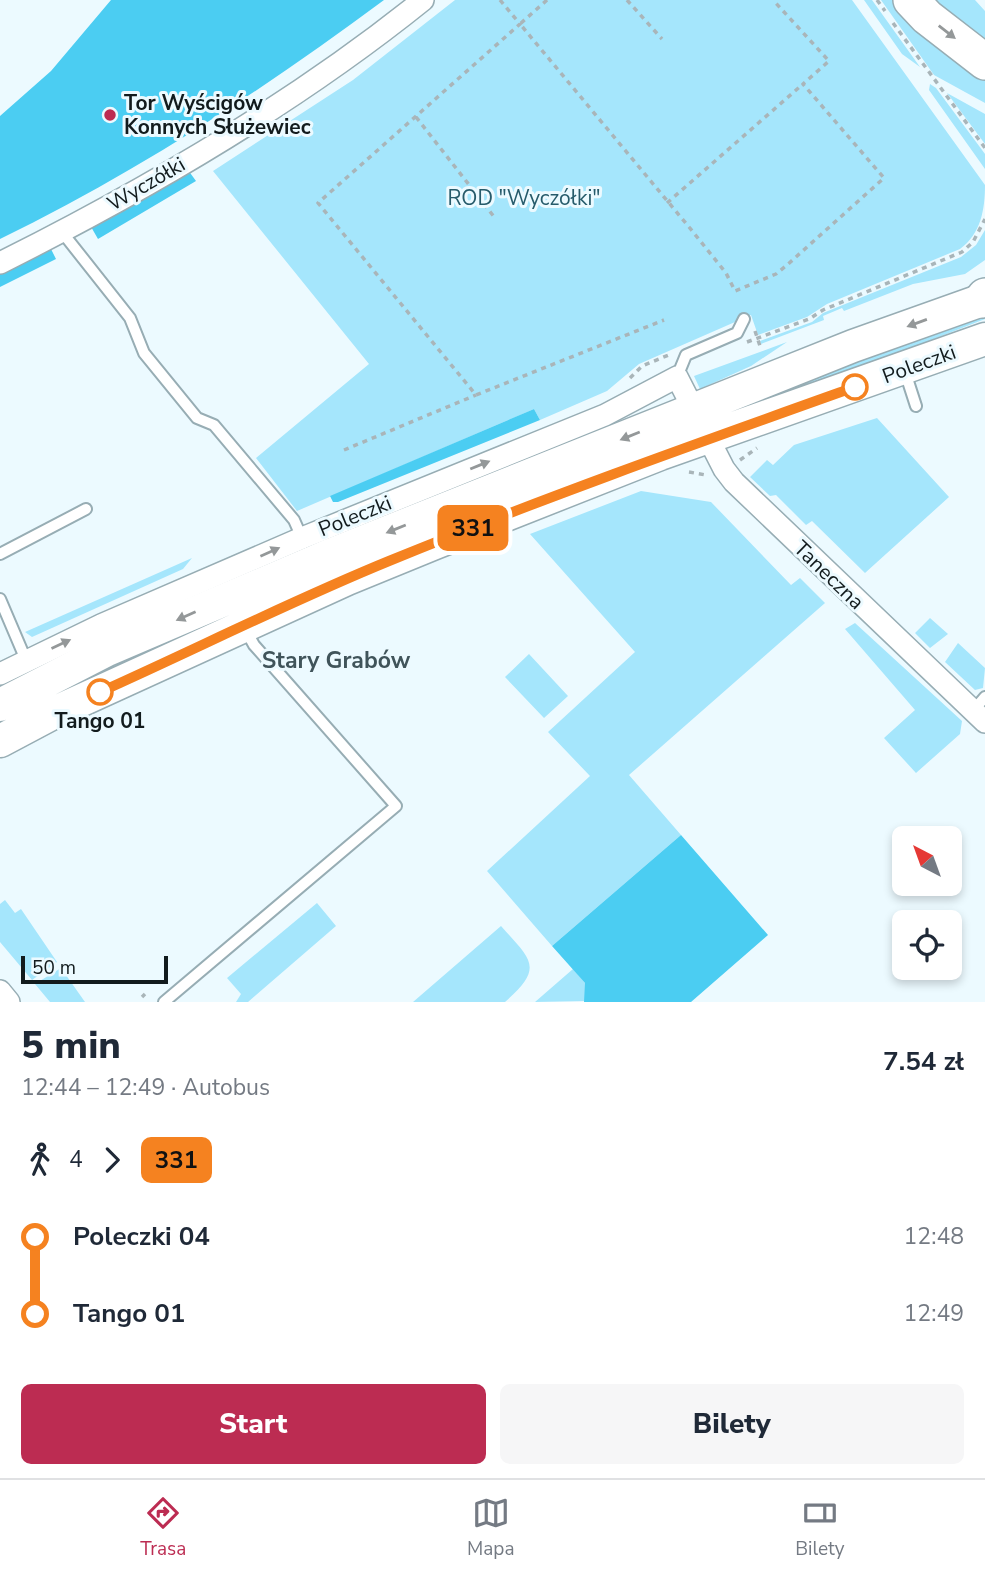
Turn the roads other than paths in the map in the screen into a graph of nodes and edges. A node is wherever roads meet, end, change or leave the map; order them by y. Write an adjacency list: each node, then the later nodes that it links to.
1 (423, 0): 4 (street, Wyczółki)
2 (911, 0): 3 (main road, one-way to 3)
3 (985, 62)
4 (62, 232): 5 (street, Wyczółki); 15 (lane)
5 (0, 262)
6 (984, 298): 12 (main road, Poleczki, one-way to 12)
7 (744, 318): 10 (lane)
8 (985, 339): 9 (main road, Poleczki)
9 (904, 370): 11 (lane); 13 (main road, Poleczki)
10 (677, 377): 12 (street); 15 (street, Poleczki, one-way to 10)
11 (916, 406)
12 (693, 410): 13 (street, Taneczna); 21 (main road, Poleczki, one-way to 21)
13 (708, 439): 18 (main road, Poleczki); 22 (street, Taneczna)
14 (86, 509): 16 (lane)
15 (302, 538): 19 (street, Poleczki, one-way to 15)
16 (0, 554)
17 (0, 598): 19 (lane)
18 (244, 627): 23 (main road, Poleczki); 26 (lane)
19 (26, 660): 20 (street, Poleczki)
20 (0, 674)
21 (0, 705)
22 (981, 710)
23 (0, 741)
24 (0, 991): 25 (street)
25 (9, 1002)
26 (163, 1002)

